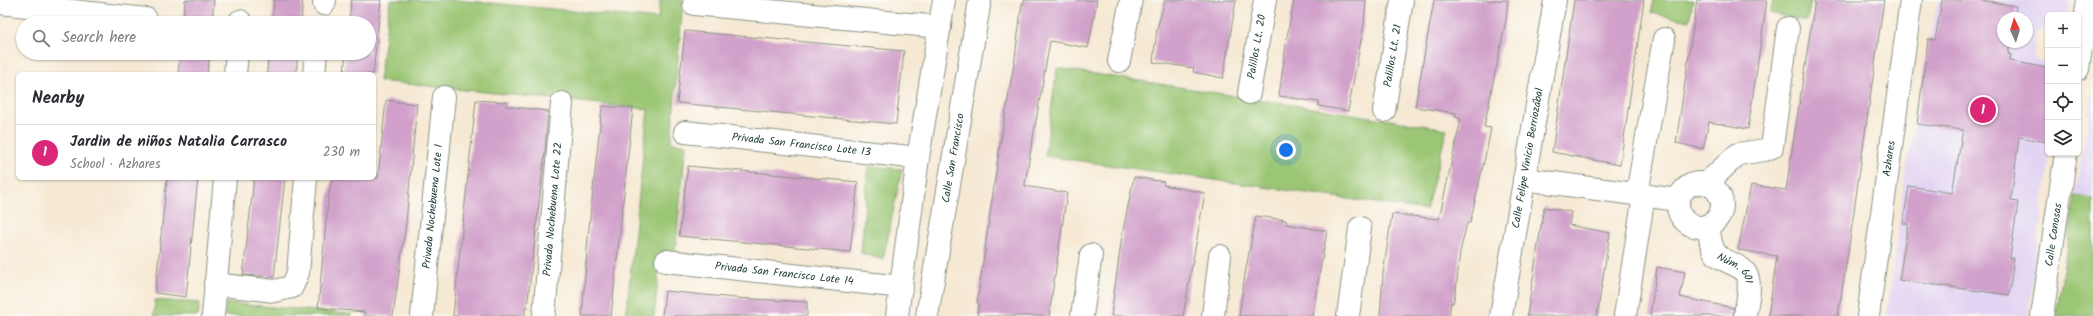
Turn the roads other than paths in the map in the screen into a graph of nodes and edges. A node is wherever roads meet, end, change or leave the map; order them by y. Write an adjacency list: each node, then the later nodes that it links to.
1 (944, 0): 12 (street)
2 (980, 0): 45 (street, Calle San Francisco)
3 (1131, 0): 18 (street)
4 (1265, 0): 21 (street, Palillos Lt. 20)
5 (1402, 0): 24 (street, Palillos Lt. 21)
6 (1555, 0): 28 (street, Calle Felipe Vinicio Berriozábal)
7 (1911, 0): 52 (street, Azhares)
8 (2088, 0): 15 (street)
9 (0, 4): 11 (street)
10 (694, 4): 12 (street)
11 (117, 16)
12 (940, 27): 27 (street)
13 (1788, 28): 31 (street)
14 (1664, 39): 32 (street)
15 (2081, 48)
16 (236, 60): 19 (street)
17 (315, 60): 20 (street)
18 (1119, 61)
19 (235, 72)
20 (314, 72)
21 (1249, 93)
22 (444, 97): 42 (street, Privada Nochebuena Lote 1)
23 (562, 103): 43 (street, Privada Nochebuena Lote 22)
24 (1384, 111)
25 (685, 132): 27 (street, Privada San Francisco Lote 13)
26 (2066, 156): 53 (street, Calle Canosas)
27 (918, 158): 40 (street)
28 (1524, 179): 32 (street); 49 (street, Calle Felipe Vinicio Berriozábal)
29 (225, 180): 39 (street)
30 (306, 180): 39 (street)
31 (1707, 183): 33 (street); 34 (street)
32 (1641, 194): 33 (street); 50 (street)
33 (1678, 200): 34 (street)
34 (1708, 225): 51 (street, Núm. 601)
35 (1360, 228): 48 (street)
36 (1091, 255): 46 (street)
37 (1220, 256): 47 (street)
38 (666, 260): 40 (street, Privada San Francisco Lote 14)
39 (215, 284): 41 (street)
40 (902, 287): 44 (street)
41 (213, 316)
42 (422, 316)
43 (544, 316)
44 (897, 316)
45 (927, 316)
46 (1082, 316)
47 (1213, 316)
48 (1348, 316)
49 (1501, 316)
50 (1625, 316)
51 (1745, 316)
52 (1868, 316)
53 (2042, 316)

